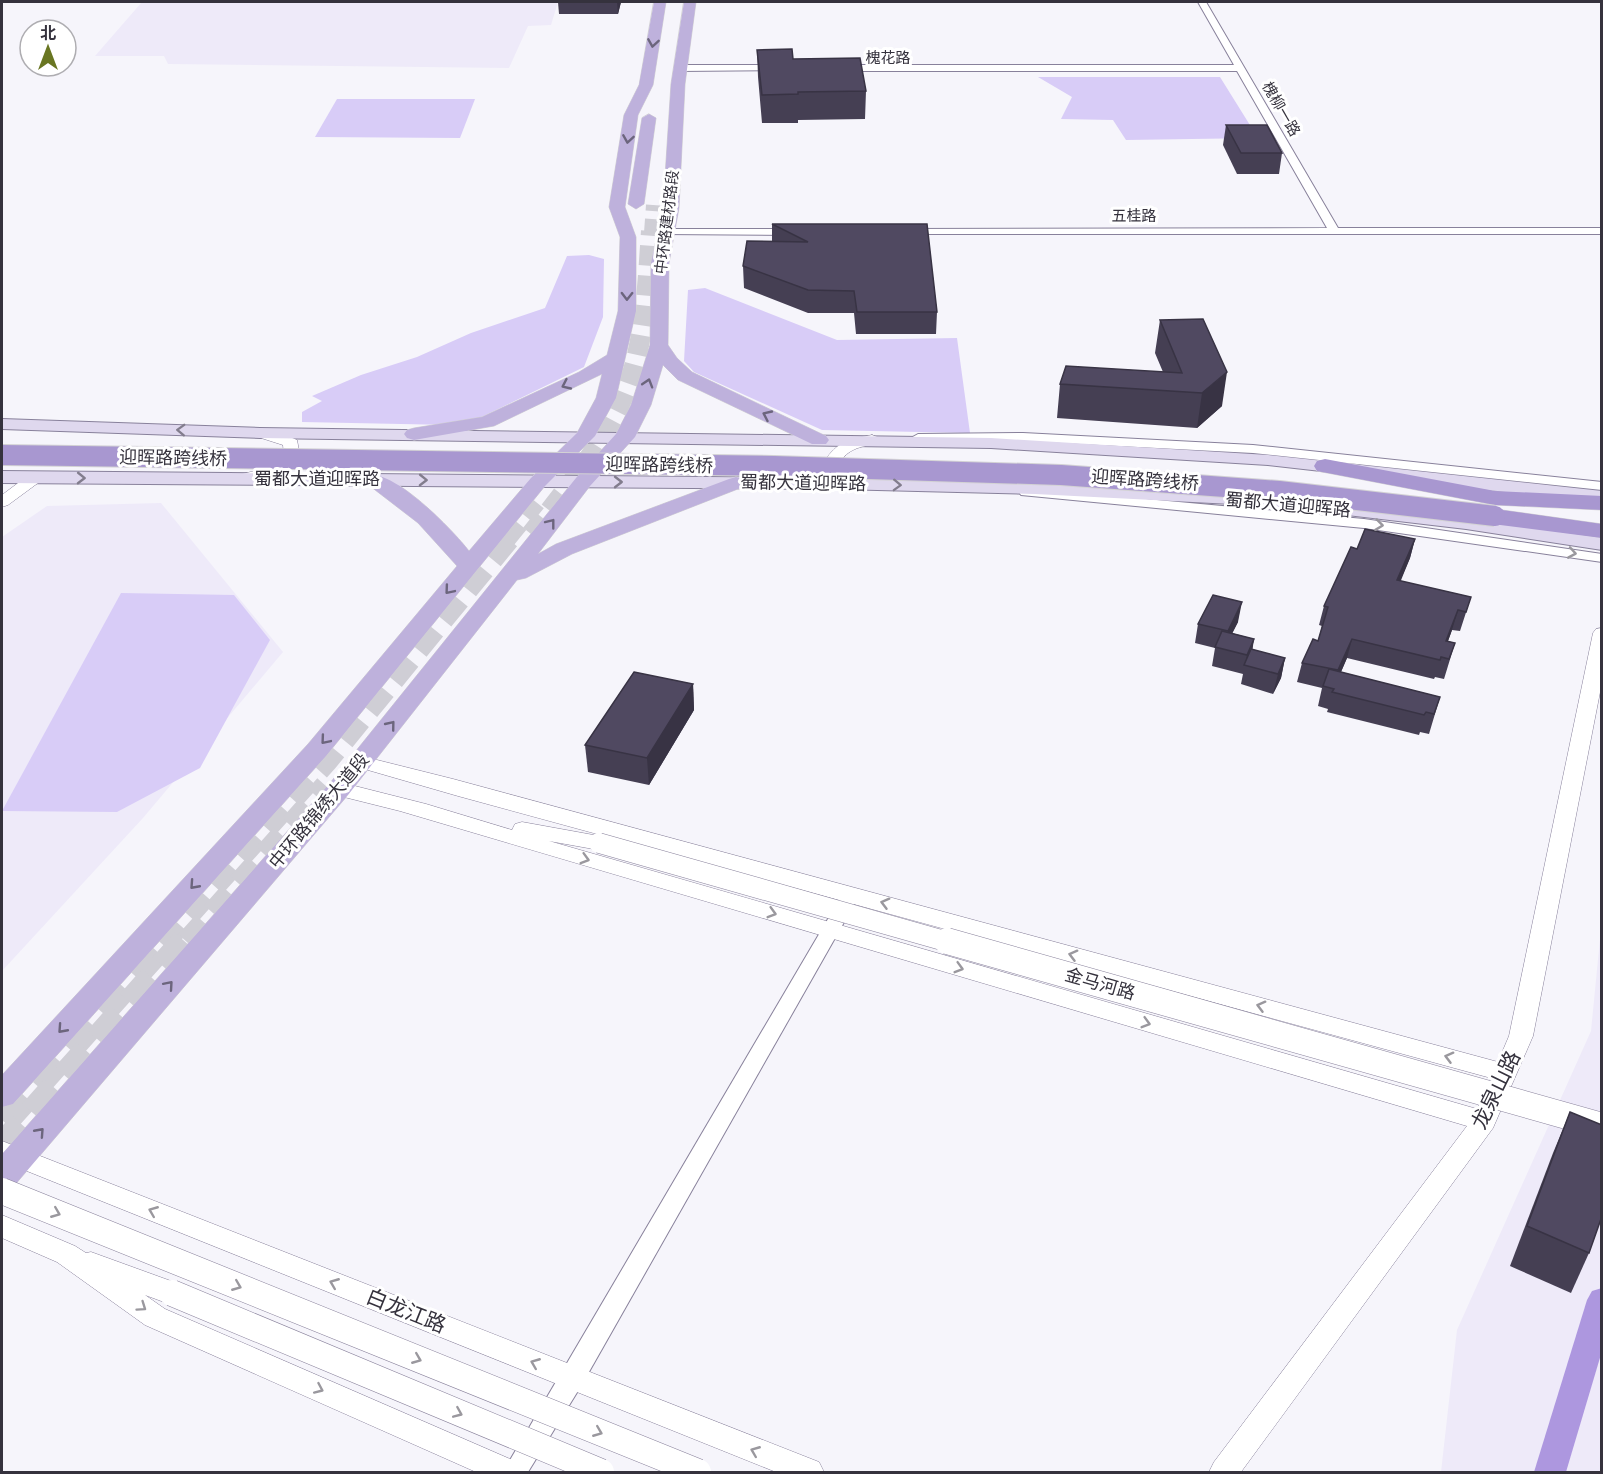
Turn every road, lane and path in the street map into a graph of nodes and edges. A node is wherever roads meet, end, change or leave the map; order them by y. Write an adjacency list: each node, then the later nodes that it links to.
1 (660, 2): 8 (main road, 中环路建材路段, one-way to 8)
2 (690, 2): 7 (main road, 中环路建材路段)
3 (1202, 2): 4 (street, 槐柳一路)
4 (1240, 69): 6 (street, 槐花路); 11 (street, 槐柳一路)
5 (786, 70): 7 (street)
6 (833, 70)
7 (679, 75): 9 (main road); 13 (main road, 中环路建材路段)
8 (646, 85): 10 (main road); 17 (main road, 中环路建材路段, one-way to 17)
9 (658, 160)
10 (636, 204)
11 (1334, 231): 12 (street, 五桂路); 15 (street, 五桂路)
12 (1602, 231)
13 (668, 232): 14 (street); 16 (main road, 中环路建材路段)
14 (805, 232)
15 (887, 232)
16 (659, 345): 22 (main road, 中环路建材路段, one-way to 16); 23 (main road, one-way to 16)
17 (617, 357): 20 (main road, one-way to 20); 21 (main road, 中环路建材路段)
18 (2, 424): 19 (main road, one-way to 18)
19 (260, 433): 20 (main road); 30 (street)
20 (414, 434): 21 (main road)
21 (585, 436): 22 (main road); 32 (main road)
22 (625, 437): 23 (main road); 33 (main road, 中环路锦绣大道段)
23 (819, 440): 24 (main road)
24 (872, 440): 27 (main road); 35 (street); 36 (street)
25 (2, 443): 42 (highway, 迎晖路跨线桥)
26 (2, 455): 42 (highway, 迎晖路跨线桥, bridge)
27 (1325, 466): 38 (main road); 42 (highway)
28 (2, 477): 29 (main road, 蜀都大道迎晖路)
29 (36, 477): 30 (main road, 蜀都大道迎晖路, one-way to 30); 39 (street)
30 (238, 479): 31 (main road, 蜀都大道迎晖路)
31 (373, 479): 32 (main road, 蜀都大道迎晖路, one-way to 32); 47 (main road)
32 (538, 482): 33 (main road, 蜀都大道迎晖路); 47 (main road)
33 (583, 482): 34 (main road, 蜀都大道迎晖路, one-way to 34); 48 (main road, 中环路锦绣大道段, one-way to 33)
34 (736, 483): 35 (main road, 蜀都大道迎晖路); 48 (main road)
35 (870, 484): 37 (main road, 蜀都大道迎晖路, one-way to 37)
36 (1602, 486)
37 (986, 487): 41 (main road, 蜀都大道迎晖路); 46 (street, one-way to 46)
38 (1602, 497)
39 (2, 502)
40 (1602, 503): 42 (highway)
41 (1328, 507): 42 (highway, bridge); 45 (main road, 蜀都大道迎晖路)
42 (1495, 507): 43 (highway); 44 (highway)
43 (1602, 511)
44 (1602, 532)
45 (1602, 544)
46 (1602, 558)
47 (469, 567): 58 (main road, one-way to 58)
48 (510, 577): 50 (main road, 中环路锦绣大道段, one-way to 48)
49 (1602, 633): 57 (street, 龙泉山路)
50 (361, 762): 51 (street); 52 (main road, 中环路锦绣大道段)
51 (453, 786): 54 (street); 55 (street)
52 (339, 789): 53 (street); 61 (main road, 中环路锦绣大道段, one-way to 52)
53 (408, 807): 54 (street); 56 (street, one-way to 56)
54 (599, 843): 60 (street, 金马河路, bridge)
55 (851, 894): 56 (street); 57 (street, one-way to 55)
56 (830, 930): 59 (street, one-way to 59); 65 (street)
57 (1506, 1072): 59 (street, 龙泉山路)
58 (2, 1095)
59 (1484, 1121): 71 (street, 龙泉山路)
60 (1602, 1126)
61 (7, 1161): 65 (street, 白龙江路, one-way to 61)
62 (2, 1191): 69 (street, one-way to 69, bridge)
63 (2, 1226): 64 (street)
64 (66, 1254): 66 (street, one-way to 66); 68 (street, one-way to 68, bridge)
65 (573, 1378): 67 (street); 70 (street, 白龙江路, one-way to 65)
66 (507, 1473)
67 (515, 1473)
68 (601, 1473)
69 (699, 1473)
70 (809, 1473)
71 (1224, 1473)

